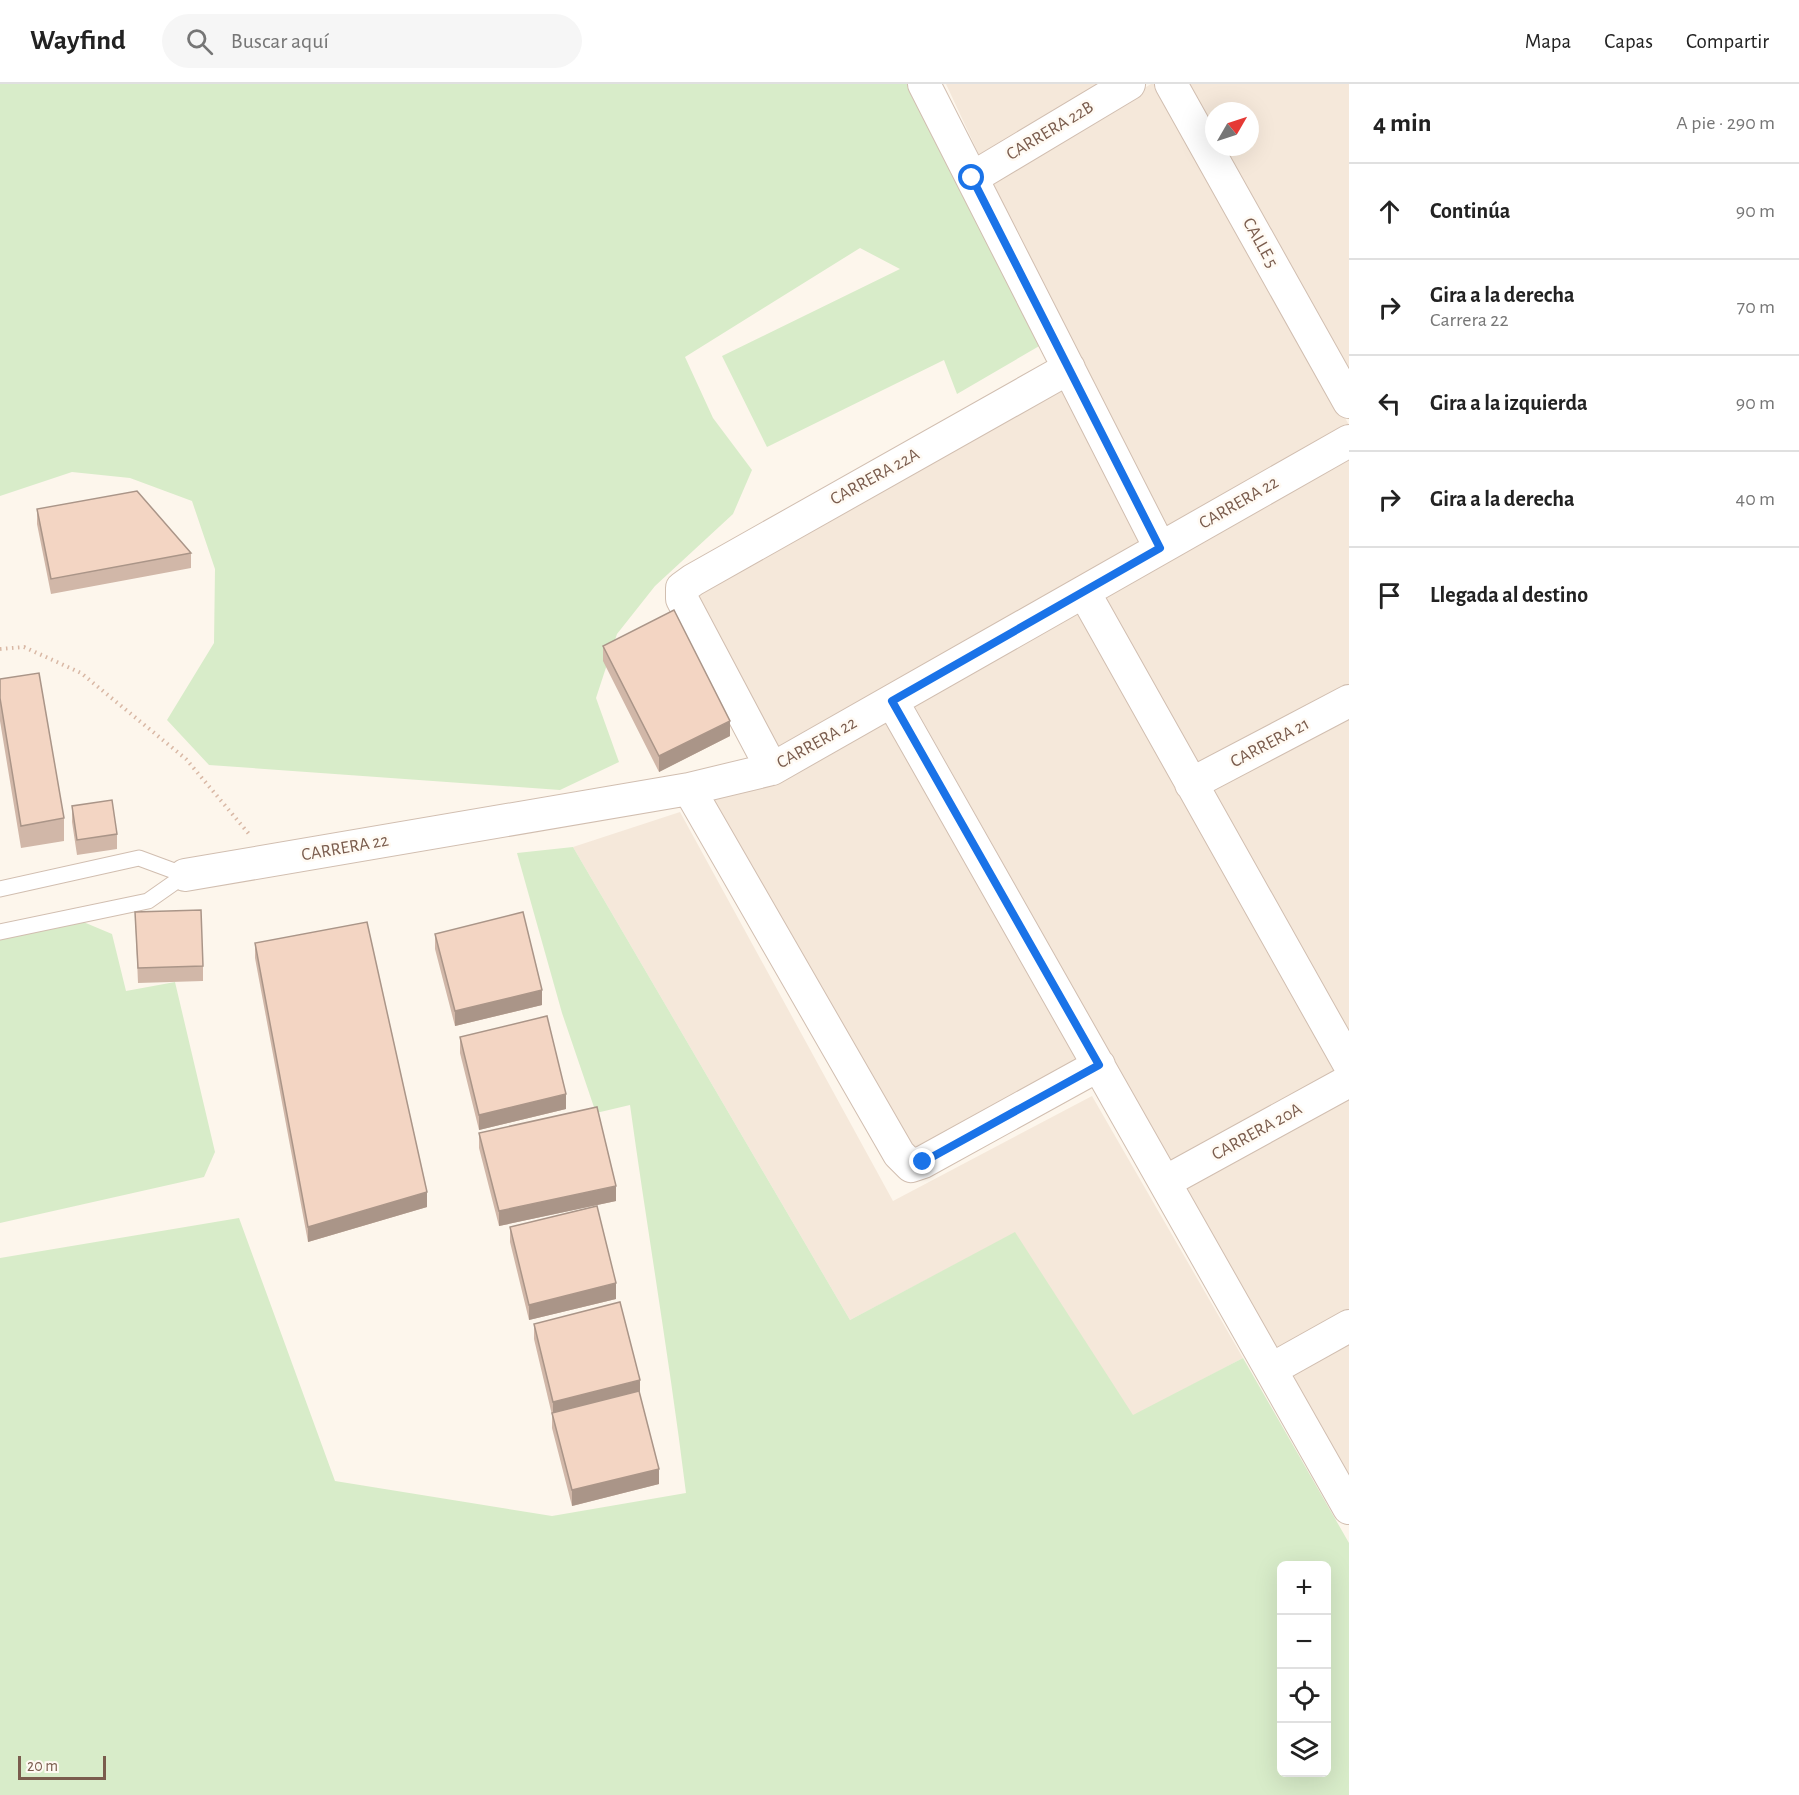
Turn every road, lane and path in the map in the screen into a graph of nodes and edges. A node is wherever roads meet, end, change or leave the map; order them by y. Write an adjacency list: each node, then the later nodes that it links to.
1 (924, 84): 4 (street)
2 (1129, 84): 4 (street, CARRERA 22B)
3 (1171, 84): 6 (street, CALLE 5)
4 (972, 178): 5 (street)
5 (1069, 368): 8 (street); 13 (street, CARRERA 22A)
6 (1349, 402)
7 (1349, 441): 8 (street, CARRERA 22)
8 (1160, 548): 9 (street, CARRERA 22)
9 (1084, 592): 11 (street, CARRERA 22); 14 (street)
10 (0, 649): 16 (path)
11 (892, 701): 13 (street, CARRERA 22); 21 (street)
12 (1349, 701): 14 (street, CARRERA 21)
13 (772, 769): 15 (street, CARRERA 22)
14 (1191, 784): 20 (street)
15 (689, 789): 16 (street, CARRERA 22); 21 (street)
16 (272, 861): 17 (street, CARRERA 22)
17 (185, 876): 18 (lane); 19 (lane)
18 (0, 889)
19 (0, 932)
20 (1349, 1064)
21 (1099, 1065): 23 (street)
22 (1349, 1081): 23 (street, CARRERA 20A)
23 (1165, 1182): 25 (street)
24 (1349, 1326): 25 (street)
25 (1272, 1369): 26 (street)
26 (1349, 1508)

